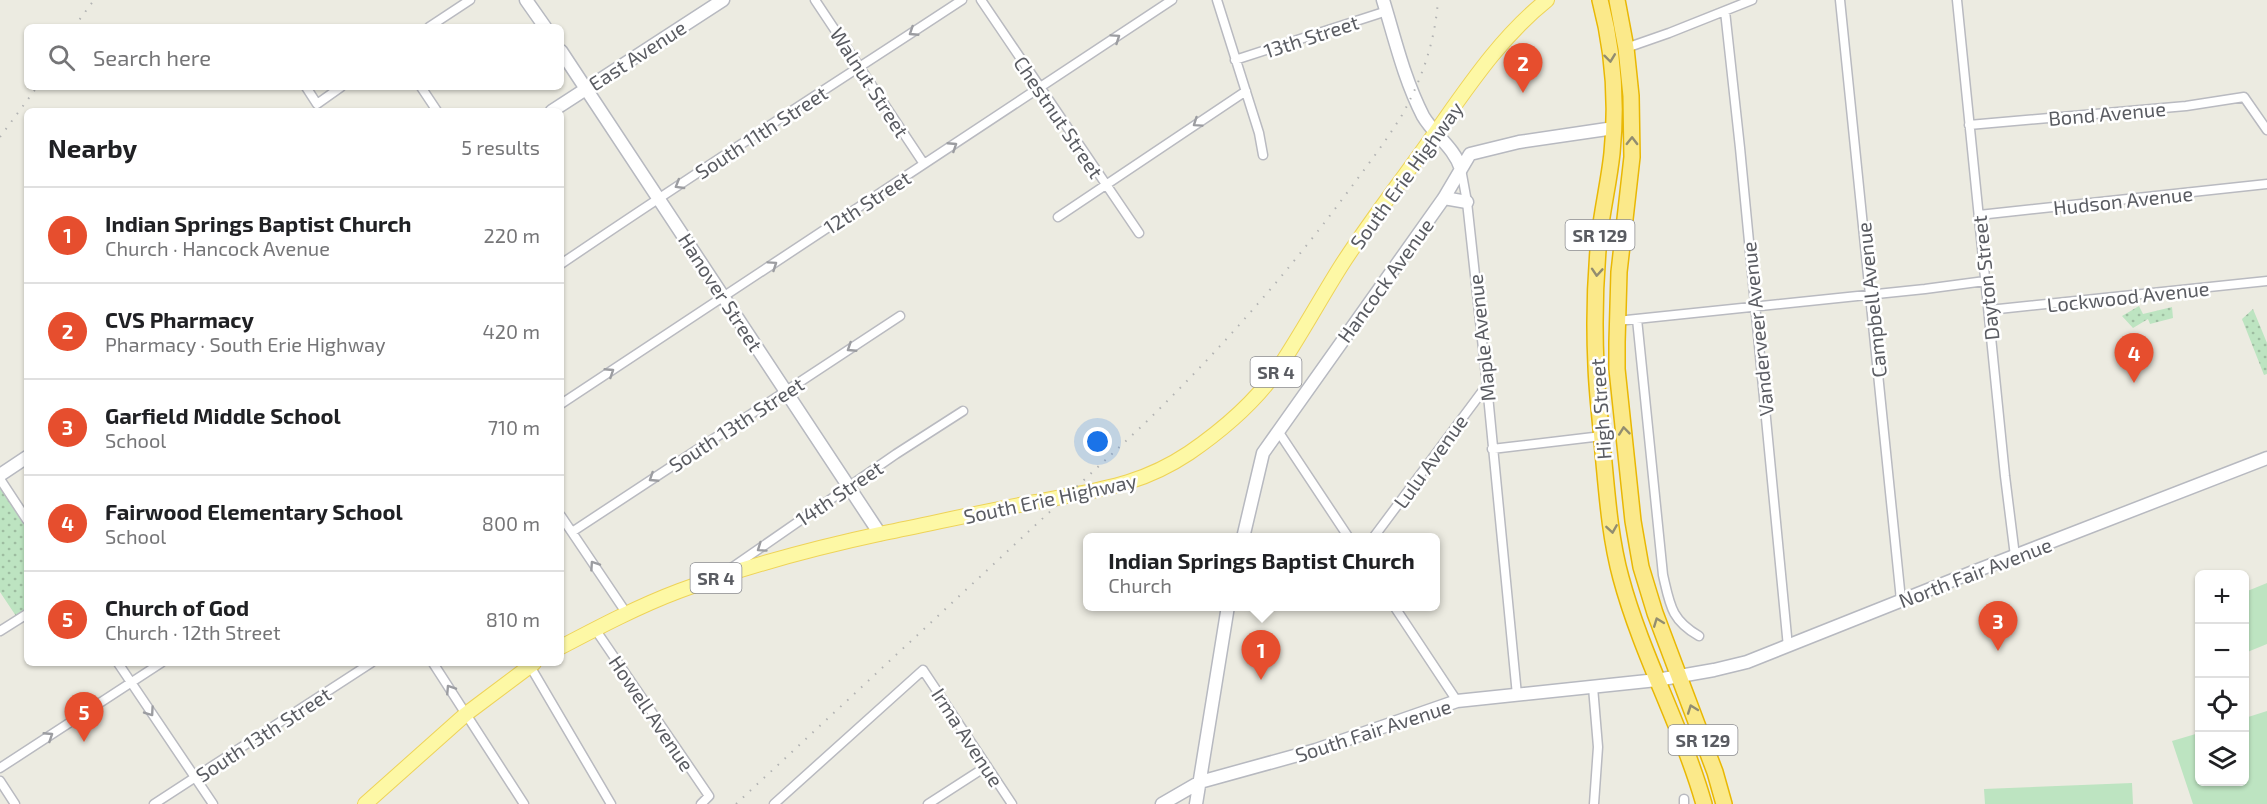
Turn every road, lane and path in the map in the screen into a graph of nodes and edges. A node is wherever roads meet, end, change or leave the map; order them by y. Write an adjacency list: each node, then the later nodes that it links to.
1 (470, 0): 17 (street)
2 (526, 0): 18 (street)
3 (723, 0): 23 (street, East Avenue)
4 (815, 0): 22 (street, Walnut Street)
5 (962, 0): 22 (street, South 11th Street, one-way to 22)
6 (981, 0): 24 (street, Chestnut Street)
7 (1173, 0): 24 (street, 12th Street, one-way to 7)
8 (1217, 0): 21 (street)
9 (1547, 0): 34 (main road, South Erie Highway / SR 4)
10 (1600, 0): 32 (highway, High Street / SR 129, one-way to 32)
11 (1617, 0): 19 (highway, High Street / SR 129)
12 (1752, 0): 16 (street)
13 (1840, 0): 49 (street, Campbell Avenue)
14 (1957, 0): 31 (street, Dayton Street)
15 (1385, 6): 21 (street, 13th Street); 34 (street, Maple Avenue)
16 (1725, 11): 19 (street); 51 (street, Vanderveer Avenue)
17 (434, 24)
18 (542, 24)
19 (1626, 48): 55 (highway, High Street / SR 129, one-way to 19)
20 (564, 55): 23 (street, Hanover Street)
21 (1235, 60): 28 (street)
22 (860, 66): 36 (street, Walnut Street); 40 (street, South 11th Street, one-way to 40)
23 (586, 87): 30 (street, East Avenue); 40 (street, Hanover Street)
24 (1041, 89): 36 (street, 12th Street, one-way to 24); 39 (street, Chestnut Street)
25 (308, 90): 26 (street)
26 (337, 90)
27 (422, 90): 29 (street)
28 (1246, 91): 35 (street); 39 (street, one-way to 39)
29 (435, 108)
30 (556, 108)
31 (1969, 125): 33 (street, Bond Avenue); 43 (street, Dayton Street)
32 (1614, 128): 37 (street, Hancock Avenue); 61 (highway, High Street / SR 129, one-way to 61)
33 (2267, 130)
34 (1436, 132): 37 (street, Maple Avenue); 73 (main road, South Erie Highway / SR 4)
35 (1263, 155)
36 (924, 164): 50 (street, 12th Street, one-way to 36)
37 (1461, 169): 41 (street, Hancock Avenue); 42 (street, Maple Avenue)
38 (2267, 184): 43 (street, Hudson Avenue)
39 (1105, 185): 44 (street); 45 (street, Chestnut Street)
40 (659, 197): 46 (street, South 11th Street); 50 (street, Hanover Street)
41 (1444, 198): 42 (street); 60 (street, Hancock Avenue)
42 (1467, 202): 56 (street, Maple Avenue)
43 (1979, 215): 47 (street, Dayton Street)
44 (1058, 217)
45 (1139, 233)
46 (564, 262)
47 (1985, 281): 49 (street); 52 (street, Dayton Street)
48 (2267, 281): 52 (street, Lockwood Avenue)
49 (1869, 294): 51 (street); 76 (street, Campbell Avenue)
50 (723, 298): 57 (street, Hanover Street); 58 (street, 12th Street, one-way to 50)
51 (1755, 306): 54 (street); 85 (street, Vanderveer Avenue)
52 (1989, 310): 74 (street, Dayton Street)
53 (900, 316): 57 (street, South 13th Street, one-way to 57)
54 (1637, 319): 55 (street); 83 (street)
55 (1617, 321): 92 (highway, High Street / SR 129, one-way to 55)
56 (1487, 385): 62 (street, Maple Avenue); 72 (street, Lulu Avenue)
57 (786, 391): 66 (street, Hanover Street); 69 (street, South 13th Street, one-way to 69)
58 (564, 402)
59 (963, 411): 66 (street, 14th Street)
60 (1278, 431): 70 (street, Hancock Avenue); 71 (street)
61 (1602, 436): 62 (street); 93 (highway, High Street / SR 129, one-way to 93)
62 (1492, 449): 96 (street, Maple Avenue)
63 (2267, 458): 74 (street, North Fair Avenue)
64 (24, 460): 65 (street)
65 (0, 477): 67 (street)
66 (850, 486): 73 (street, Hanover Street); 75 (street, 14th Street, one-way to 75)
67 (24, 515)
68 (564, 520): 69 (street)
69 (572, 532): 79 (street, one-way to 69)
70 (1244, 533)
71 (1346, 533)
72 (1376, 533)
73 (880, 534): 75 (main road, South Erie Highway / SR 4)
74 (2015, 556): 76 (street, North Fair Avenue)
75 (717, 578): 79 (main road, South Erie Highway / SR 4)
76 (1901, 600): 85 (street, North Fair Avenue)
77 (1227, 611): 103 (street)
78 (1397, 611): 97 (street)
79 (627, 614): 81 (main road, South Erie Highway / SR 4)
80 (24, 616): 82 (street)
81 (595, 629): 84 (main road, South Erie Highway / SR 4); 110 (street, Howell Avenue)
82 (0, 632)
83 (1699, 636)
84 (564, 645)
85 (1788, 647): 92 (street, North Fair Avenue)
86 (120, 666): 94 (street)
87 (156, 666): 94 (street)
88 (366, 666): 101 (street, South 13th Street)
89 (435, 666): 98 (street, one-way to 89)
90 (529, 666): 98 (main road)
91 (533, 666): 109 (street)
92 (1680, 676): 93 (street, North Fair Avenue); 118 (highway, High Street / SR 129, one-way to 92)
93 (1657, 680): 95 (street, South Fair Avenue); 117 (highway, High Street / SR 129)
94 (130, 683): 100 (street, one-way to 94); 101 (street, one-way to 101)
95 (1593, 687): 96 (street, South Fair Avenue); 116 (street)
96 (1517, 695): 97 (street, South Fair Avenue)
97 (1457, 701): 103 (street, South Fair Avenue)
98 (466, 714): 107 (main road); 108 (street)
99 (987, 766): 111 (street, Irma Avenue); 112 (street); 113 (street, Irma Avenue)
100 (0, 768)
101 (196, 777): 105 (street, South 13th Street); 106 (street)
102 (0, 782): 104 (street)
103 (1200, 782): 114 (street, South Fair Avenue); 115 (street)
104 (15, 804)
105 (154, 804)
106 (213, 804)
107 (365, 804)
108 (524, 804)
109 (611, 804)
110 (701, 804)
111 (774, 804)
112 (928, 804)
113 (1012, 804)
114 (1162, 804)
115 (1196, 804)
116 (1594, 804)
117 (1704, 804)
118 (1724, 804)

